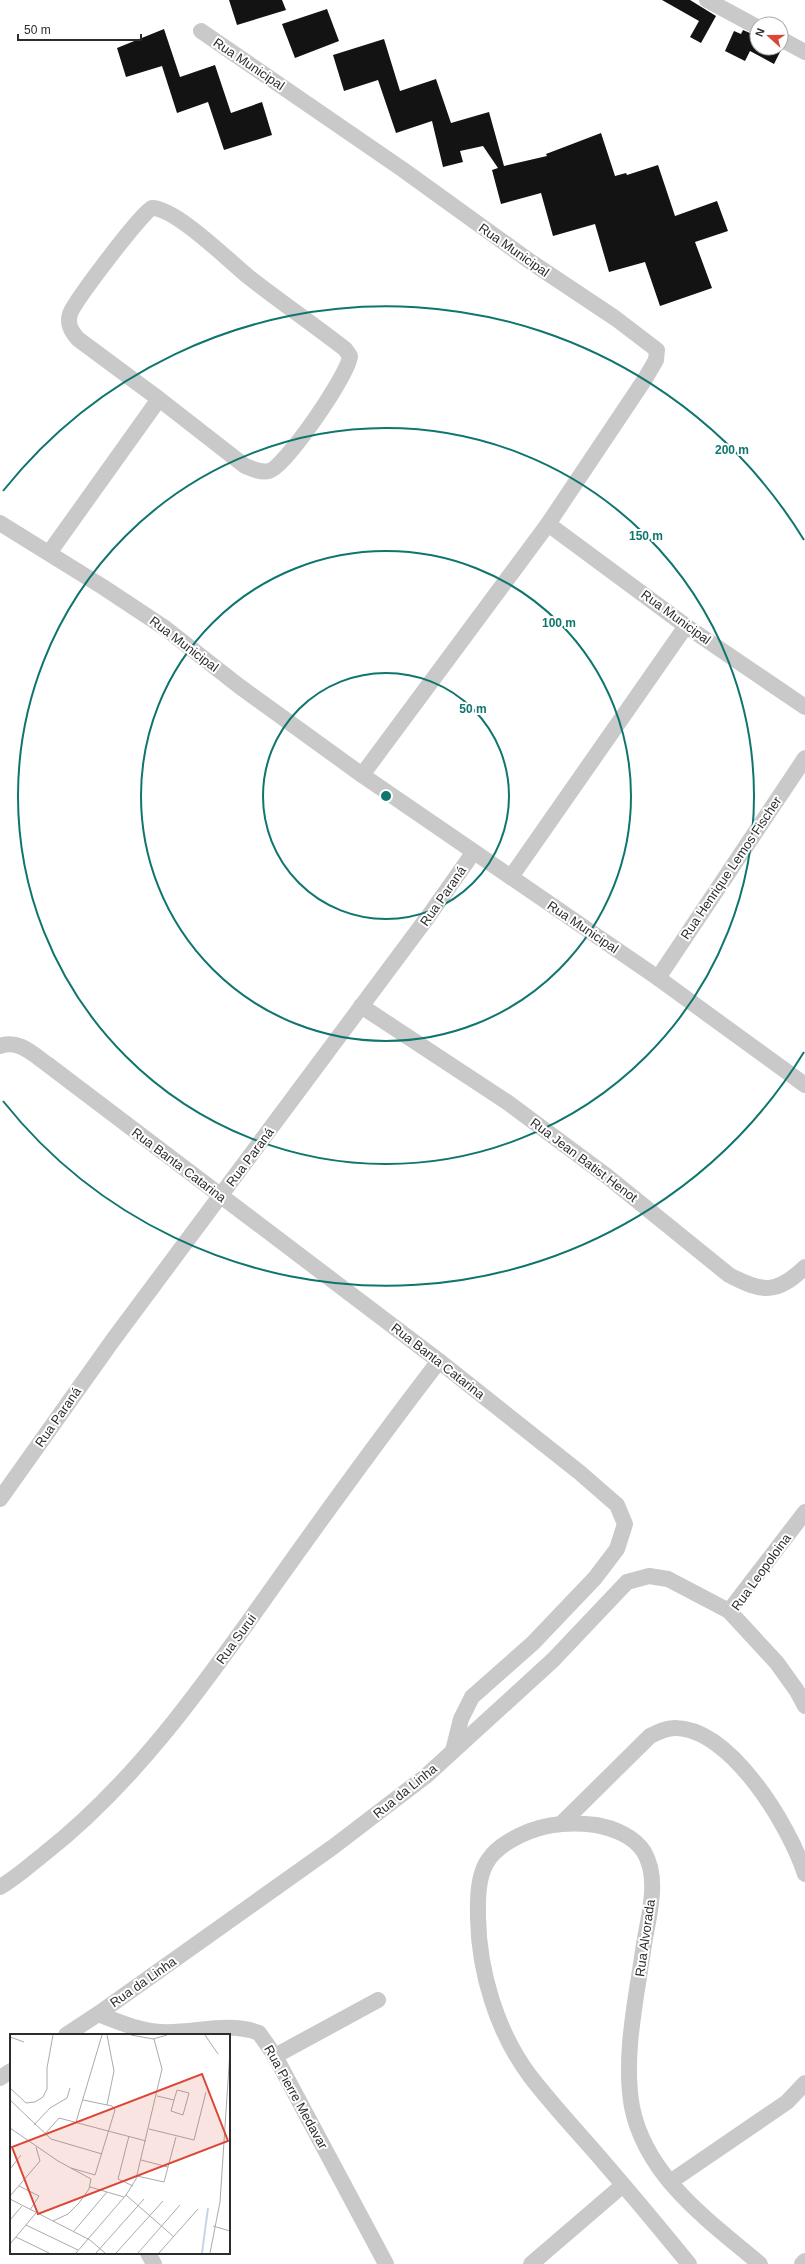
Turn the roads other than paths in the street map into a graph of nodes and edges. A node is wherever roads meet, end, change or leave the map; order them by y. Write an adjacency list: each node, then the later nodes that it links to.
1 (707, 0): 2 (street)
2 (749, 22)
3 (201, 31): 8 (street, Rua Municipal)
4 (789, 43): 5 (street)
5 (805, 52)
6 (159, 399): 6 (street); 9 (street)
7 (0, 523): 9 (street, Rua Municipal)
8 (548, 524): 10 (street, Rua Municipal); 13 (street, Rua Municipal)
9 (49, 553): 13 (street, Rua Municipal)
10 (686, 626): 11 (street, Rua Municipal); 15 (street)
11 (805, 707)
12 (805, 758): 16 (street, Rua Henrique Lemos Fischer)
13 (362, 775): 14 (street, Rua Municipal)
14 (473, 853): 15 (street, Rua Municipal); 17 (street, Rua Paraná)
15 (511, 878): 16 (street, Rua Municipal)
16 (658, 978): 19 (street, Rua Municipal)
17 (361, 1006): 20 (street, Rua Paraná); 21 (street, Rua Jean Batist Henot)
18 (0, 1046): 20 (street, Rua Banta Catarina)
19 (804, 1082)
20 (221, 1196): 22 (street, Rua Banta Catarina); 23 (street, Rua Paraná)
21 (805, 1267)
22 (439, 1361): 27 (street, Rua Banta Catarina); 30 (street, Rua Surui)
23 (0, 1498)
24 (805, 1512): 25 (street, Rua Leopoloina)
25 (729, 1611): 26 (street, Rua Leopoloina); 27 (street, Rua da Linha)
26 (805, 1706)
27 (453, 1752): 32 (street, Rua da Linha)
28 (562, 1823): 29 (street); 38 (street, Rua Alvorada); 39 (street, Rua Alvorada)
29 (805, 1874)
30 (1, 1885)
31 (378, 2000): 34 (street)
32 (98, 2014): 33 (street, Rua da Linha); 34 (street, Rua Pierre Medavar)
33 (68, 2034)
34 (275, 2056): 43 (street, Rua Pierre Medavar)
35 (10, 2072): 36 (street)
36 (0, 2078)
37 (805, 2083): 38 (street)
38 (670, 2182): 46 (street, Rua Alvorada)
39 (624, 2185): 44 (street); 45 (street, Rua Alvorada)
40 (149, 2254): 42 (street)
41 (805, 2261): 47 (street)
42 (154, 2264)
43 (386, 2264)
44 (531, 2264)
45 (689, 2264)
46 (760, 2264)
47 (802, 2264)

